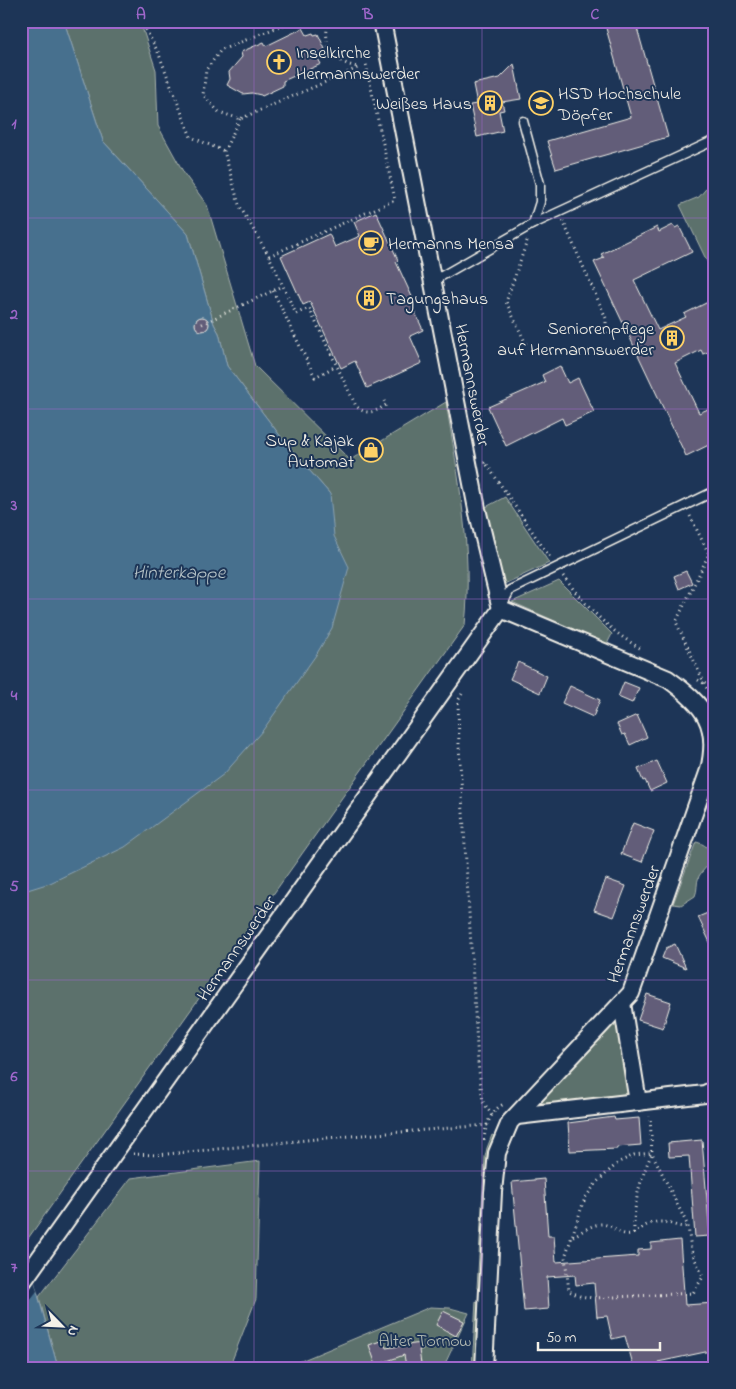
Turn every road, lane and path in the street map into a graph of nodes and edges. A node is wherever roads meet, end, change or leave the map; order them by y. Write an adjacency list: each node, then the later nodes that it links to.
1 (141, 21): 11 (path)
2 (293, 21): 8 (path)
3 (329, 21): 7 (path)
4 (382, 21): 5 (street, Hermannswerder)
5 (388, 54): 6 (path); 15 (street, Hermannswerder)
6 (366, 64): 7 (path); 14 (path)
7 (360, 67): 8 (path)
8 (240, 119): 11 (path)
9 (523, 121): 13 (lane)
10 (715, 140): 12 (lane)
11 (224, 151): 14 (path)
12 (558, 212): 13 (lane); 19 (path)
13 (533, 224): 15 (lane); 20 (path)
14 (269, 256): 16 (path)
15 (433, 281): 23 (street, Hermannswerder)
16 (283, 286): 17 (path); 21 (path)
17 (272, 291): 18 (path); 21 (path)
18 (202, 324)
19 (606, 334)
20 (526, 344)
21 (336, 366): 22 (path)
22 (384, 401)
23 (469, 468): 26 (path); 27 (street, Hermannswerder)
24 (715, 492): 25 (lane)
25 (684, 506): 26 (lane); 30 (path)
26 (557, 568): 27 (lane); 28 (path)
27 (501, 609): 33 (street, Hermannswerder); 40 (street, Hermannswerder)
28 (643, 650)
29 (691, 677): 30 (path)
30 (704, 684): 32 (path)
31 (466, 688): 36 (path)
32 (711, 698)
33 (622, 1003): 35 (street); 37 (street, Hermannswerder)
34 (715, 1089): 35 (street)
35 (644, 1101): 37 (street); 39 (path)
36 (492, 1115)
37 (517, 1116): 38 (street, Hermannswerder)
38 (504, 1132): 40 (path); 45 (street, Hermannswerder)
39 (652, 1153): 41 (path); 42 (path); 43 (path)
40 (113, 1156): 44 (street, Hermannswerder)
41 (688, 1226): 42 (path); 43 (path)
42 (634, 1233): 43 (path)
43 (572, 1236)
44 (21, 1284)
45 (484, 1368)

